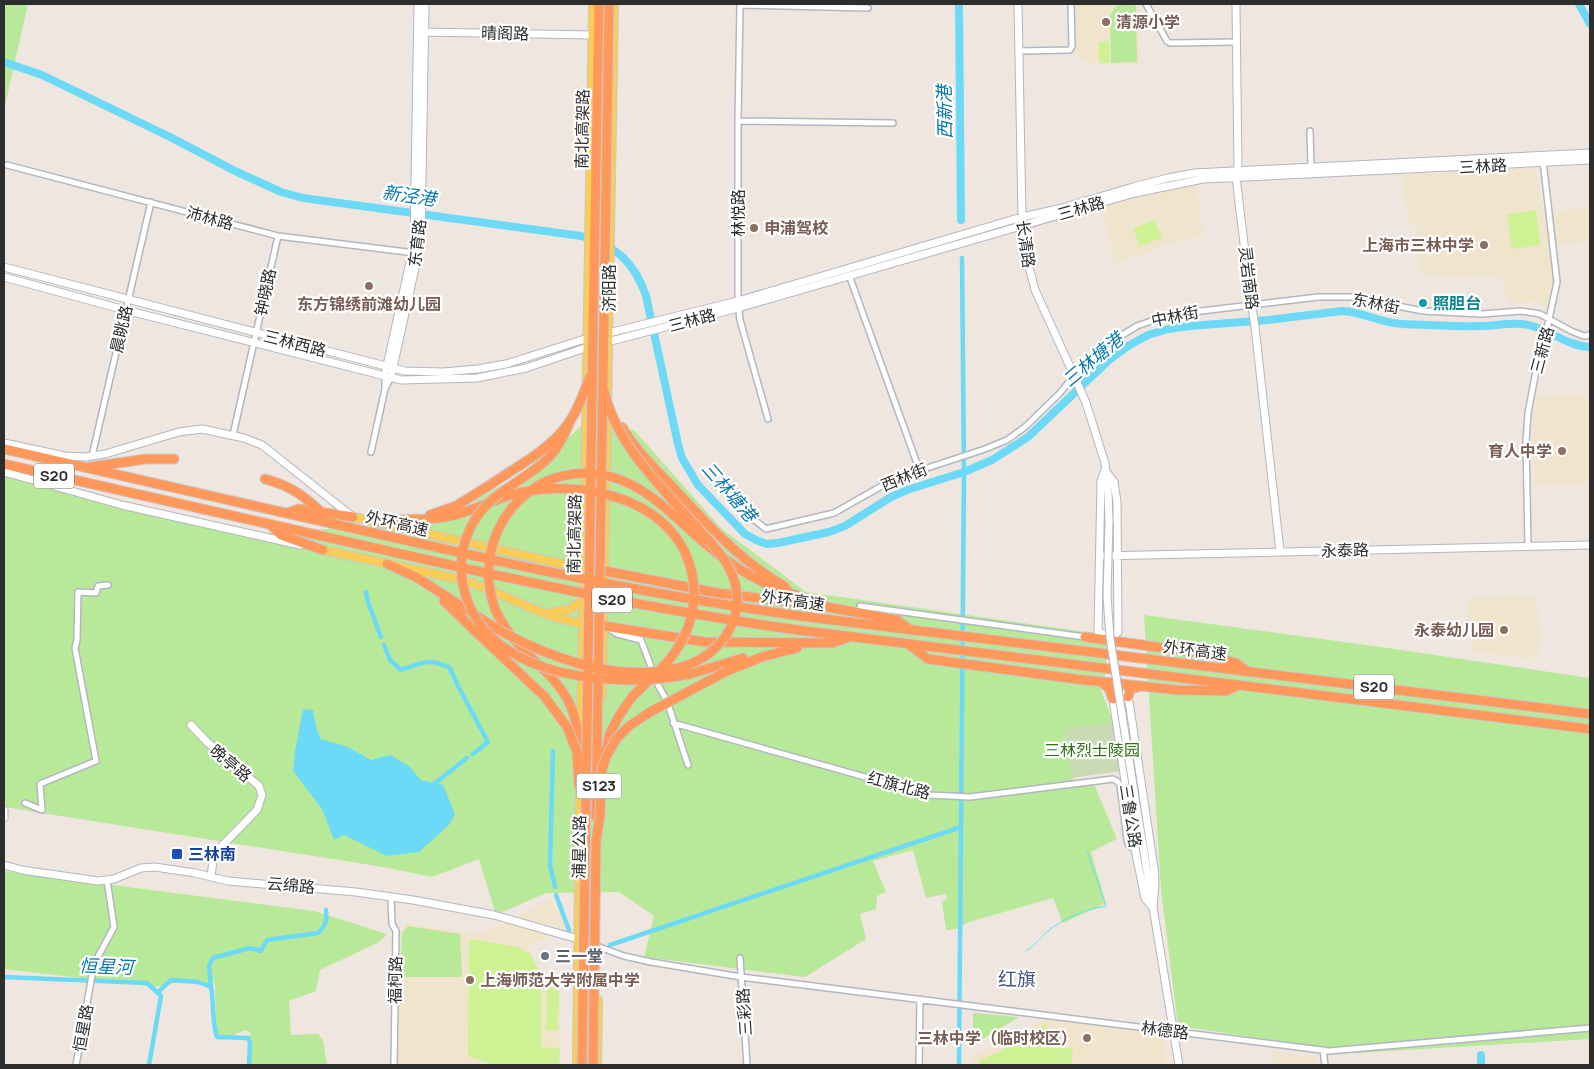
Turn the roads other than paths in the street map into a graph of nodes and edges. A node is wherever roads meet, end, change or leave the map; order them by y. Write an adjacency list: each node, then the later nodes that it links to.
1 (418, 4): 13 (main road, 东育路)
2 (425, 4): 13 (main road, 东育路)
3 (593, 4): 14 (main road, 济阳路)
4 (599, 4): 47 (highway, 南北高架路, bridge)
5 (608, 4): 50 (highway, 南北高架路, bridge)
6 (614, 4): 40 (main road, 济阳路)
7 (740, 4): 12 (street); 17 (street, 林悦路)
8 (1018, 4): 16 (main road, 长清路)
9 (1071, 4): 16 (street)
10 (1146, 4): 15 (street)
11 (1236, 4): 15 (main road, 灵岩南路)
12 (868, 8)
13 (421, 32): 14 (main road, 晴阁路); 30 (main road, 东育路)
14 (593, 35): 42 (main road, 济阳路)
15 (1237, 42): 25 (main road, 灵岩南路)
16 (1019, 51): 27 (main road, 长清路)
17 (738, 121): 18 (street); 35 (street, 林悦路)
18 (893, 123)
19 (1310, 131): 24 (street)
20 (1590, 153): 21 (main road, 三林路)
21 (1543, 159): 22 (main road, 三林路); 24 (main road, 三林路); 25 (main road, 三林路); 38 (street, 三新路)
22 (1590, 160)
23 (7, 164): 26 (street, 沛林路)
24 (1311, 168): 25 (main road, 三林路)
25 (1237, 174): 27 (main road, 三林路); 77 (main road, 灵岩南路, bridge)
26 (150, 202): 28 (street, 沛林路); 34 (street, 晨眺路)
27 (1023, 221): 29 (main road, 三林路); 48 (main road, 长清路)
28 (278, 236): 30 (street, 沛林路); 39 (street, 钟晓路)
29 (955, 241): 32 (main road, 三林路); 35 (main road, 三林路)
30 (415, 253): 46 (main road, 东育路)
31 (4, 269): 34 (main road, 三林西路)
32 (849, 275): 35 (main road, 三林路); 62 (street)
33 (4, 277): 37 (main road, 三林西路)
34 (128, 300): 37 (street, 晨眺路); 39 (main road, 三林西路)
35 (738, 304): 40 (main road, 三林路); 44 (main road, 三林路); 52 (street, 林悦路)
36 (1261, 304): 38 (street, 东林街); 48 (street, 中林街)
37 (125, 310): 43 (main road, 三林西路); 58 (street, 晨眺路)
38 (1550, 320): 41 (street, 东林街); 75 (street, 三新路)
39 (256, 333): 43 (street, 钟晓路); 46 (main road, 三林西路)
40 (609, 333): 42 (main road, 三林路); 44 (main road, 济阳路)
41 (1590, 336)
42 (588, 338): 45 (main road, 济阳路); 46 (main road, 三林西路)
43 (254, 342): 49 (main road, 三林西路); 54 (street, 钟晓路)
44 (608, 342): 45 (main road, 三林路); 82 (main road, 济阳路)
45 (588, 347): 49 (main road, 三林西路); 81 (main road, 济阳路)
46 (390, 367): 49 (main road, 东育路)
47 (592, 370): 53 (highway, bridge); 117 (highway, 南北高架路, bridge)
48 (1074, 372): 62 (street, 西林街); 63 (main road, 长清路, bridge)
49 (388, 377): 57 (street, 东育路)
50 (602, 378): 51 (highway, bridge); 118 (highway, 南北高架路, bridge)
51 (608, 403): 84 (highway, bridge); 85 (highway, bridge)
52 (768, 419)
53 (570, 421): 70 (highway, bridge); 100 (highway, bridge)
54 (233, 435): 58 (main road); 69 (main road)
55 (4, 443): 58 (main road)
56 (4, 449): 61 (highway, 外环高速 / S20)
57 (371, 452)
58 (92, 456)
59 (174, 459): 61 (highway)
60 (4, 464): 73 (highway, 外环高速 / S20)
61 (108, 468): 68 (highway, 外环高速 / S20)
62 (919, 470): 66 (street, 西林街)
63 (1105, 470): 71 (main road, 长清路); 78 (main road, 长清路); 79 (main road, 长清路)
64 (4, 472): 76 (main road)
65 (265, 479): 67 (highway)
66 (725, 488)
67 (321, 512): 68 (highway); 69 (highway)
68 (286, 513): 92 (highway, 外环高速 / S20, bridge)
69 (353, 517): 72 (main road)
70 (411, 520): 72 (highway); 113 (highway, bridge)
71 (1109, 521): 124 (main road, 三鲁公路, bridge)
72 (381, 522): 81 (main road)
73 (270, 525): 76 (highway); 95 (highway, 外环高速 / S20, bridge)
74 (1590, 545): 75 (main road, 永泰路)
75 (1528, 546): 77 (main road, 永泰路)
76 (323, 550): 80 (main road)
77 (1280, 551): 78 (main road, 永泰路)
78 (1118, 555): 79 (main road, 永泰路); 94 (main road, 长清路)
79 (1100, 556): 93 (main road, 长清路)
80 (387, 564): 84 (highway); 89 (main road)
81 (583, 568): 82 (main road); 86 (main road, 浦星公路 / S123)
82 (605, 576): 86 (main road); 87 (highway); 91 (main road, 浦星公路 / S123)
83 (108, 585): 114 (street)
84 (434, 589): 112 (highway, bridge)
85 (788, 591): 87 (highway); 112 (highway, bridge)
86 (583, 601): 89 (main road); 90 (main road, 浦星公路 / S123)
87 (822, 606): 92 (highway)
88 (860, 606): 96 (street)
89 (548, 614): 90 (main road)
90 (583, 623): 91 (main road); 125 (main road, 浦星公路 / S123)
91 (604, 626): 98 (highway); 108 (street); 126 (main road, 浦星公路 / S123)
92 (909, 629): 101 (highway, 外环高速 / S20)
93 (1098, 631): 94 (main road); 96 (main road)
94 (1118, 632): 97 (highway)
95 (849, 636): 98 (highway); 99 (highway, 外环高速 / S20)
96 (1085, 637): 97 (highway)
97 (1126, 643): 101 (highway)
98 (817, 644): 100 (highway)
99 (908, 644): 102 (highway); 103 (highway, 外环高速 / S20)
100 (775, 652): 113 (highway, bridge)
101 (1248, 672): 107 (highway, 外环高速 / S20)
102 (1098, 681): 104 (highway); 106 (highway)
103 (1239, 685): 104 (highway); 110 (highway, 外环高速 / S20)
104 (1140, 686): 105 (highway)
105 (1128, 697): 106 (main road); 124 (main road, 三鲁公路)
106 (1113, 699): 119 (main road, 三鲁公路)
107 (1590, 714)
108 (674, 724): 111 (street); 119 (street, 红旗北路)
109 (191, 725): 121 (main road, 晚亭路)
110 (1590, 729)
111 (688, 765)
112 (579, 769): 117 (highway, bridge)
113 (602, 769): 118 (highway, bridge)
114 (26, 803)
115 (4, 810): 116 (main road)
116 (4, 818)
117 (585, 827): 136 (highway, 南北高架路, bridge)
118 (596, 840): 137 (highway, 南北高架路, bridge)
119 (1136, 849): 124 (main road, 三鲁公路)
120 (4, 865): 122 (main road, 云绵路)
121 (211, 876): 122 (main road, 云绵路); 123 (main road, 云绵路)
122 (107, 880): 133 (street, 恒星路)
123 (391, 897): 125 (main road, 云绵路); 134 (street, 福柯路)
124 (1153, 908): 131 (main road, 三鲁公路)
125 (578, 939): 126 (street, 林德路); 135 (main road, 浦星公路 / S123)
126 (598, 947): 128 (street, 林德路); 138 (main road, 浦星公路 / S123)
127 (740, 958): 128 (street, 三彩路)
128 (742, 977): 129 (street, 林德路); 139 (street, 三彩路)
129 (920, 999): 131 (street, 林德路); 140 (street)
130 (1590, 1028): 132 (street, 林德路)
131 (1174, 1032): 132 (street, 林德路); 141 (main road, 三鲁公路)
132 (1323, 1050): 142 (street)
133 (76, 1065)
134 (394, 1065)
135 (577, 1065)
136 (582, 1065)
137 (593, 1065)
138 (598, 1065)
139 (747, 1065)
140 (919, 1065)
141 (1179, 1065)
142 (1325, 1065)

